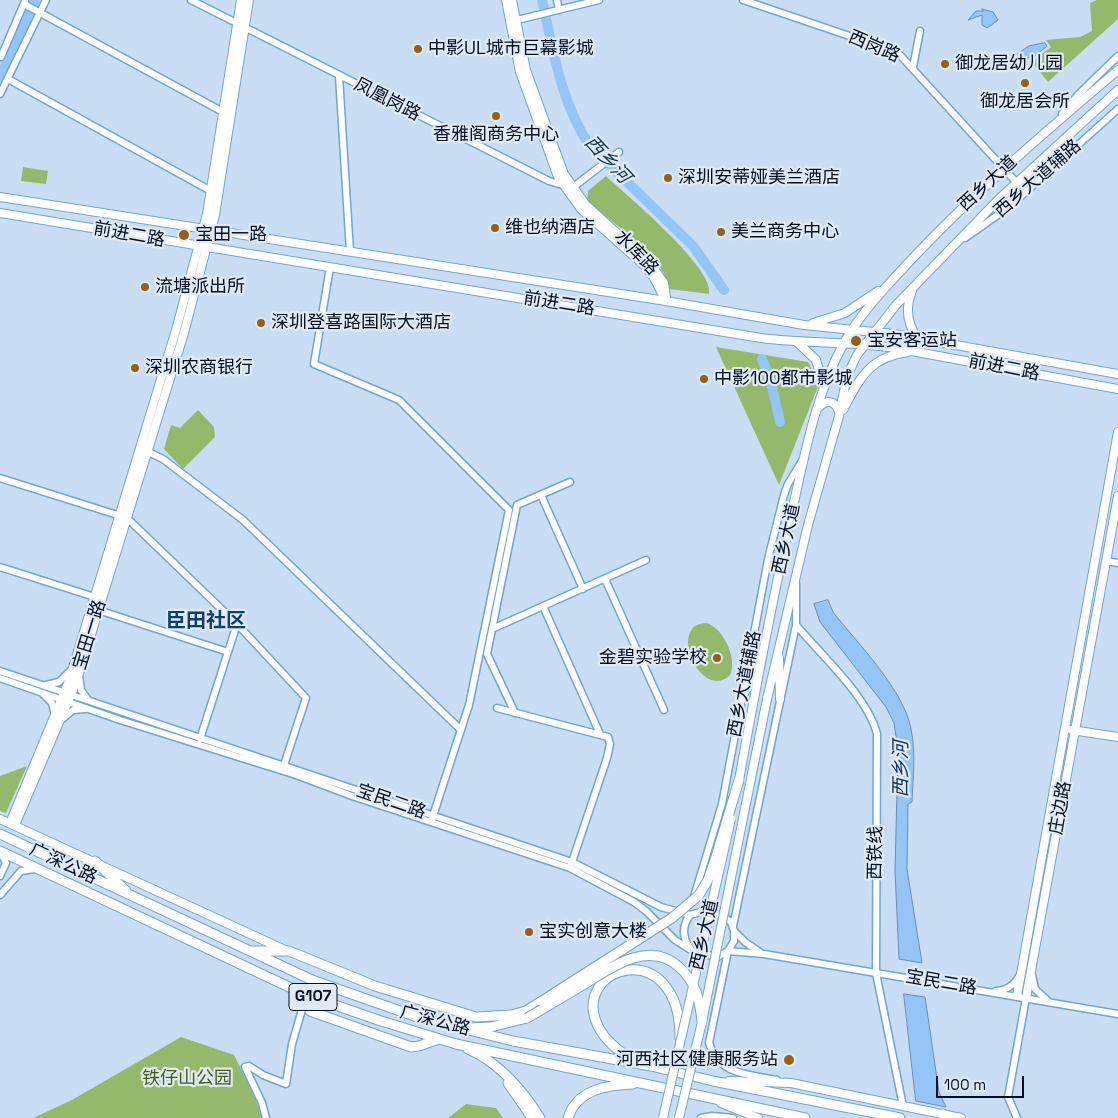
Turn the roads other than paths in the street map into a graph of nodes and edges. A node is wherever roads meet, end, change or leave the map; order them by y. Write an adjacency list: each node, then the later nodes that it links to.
1 (46, 0): 12 (street)
2 (191, 0): 14 (street, 凤凰岗路)
3 (241, 0): 14 (main road, 宝田一路)
4 (248, 0): 14 (main road, 宝田一路)
5 (506, 0): 13 (main road, 水库路)
6 (512, 0): 13 (main road, 水库路)
7 (557, 0): 11 (street)
8 (599, 0): 11 (street)
9 (743, 0): 18 (street, 西岗路)
10 (25, 3): 12 (street); 16 (street)
11 (559, 10): 13 (street)
12 (39, 12): 21 (street); 25 (street)
13 (513, 21): 30 (main road, 水库路); 31 (main road, 水库路)
14 (241, 25): 20 (street, 凤凰岗路); 25 (main road, 宝田一路); 35 (main road, 宝田一路)
15 (920, 31): 18 (street)
16 (1, 56)
17 (1118, 56): 26 (street, 西乡大道辅路)
18 (913, 67): 28 (street, 西岗路)
19 (1118, 70): 26 (main road, 西乡大道)
20 (339, 76): 30 (street, 凤凰岗路); 38 (street)
21 (8, 79): 23 (street); 32 (street)
22 (1118, 90): 29 (main road, 西乡大道)
23 (0, 94)
24 (1118, 108): 36 (street, 西乡大道辅路)
25 (223, 112): 32 (main road, 宝田一路)
26 (1055, 122): 28 (main road, 西乡大道)
27 (619, 152): 31 (street)
28 (1004, 168): 29 (street, 西岗路); 40 (main road, 西乡大道)
29 (1016, 182): 36 (main road, 西乡大道)
30 (563, 185): 31 (street, 凤凰岗路); 42 (main road, 水库路)
31 (572, 188): 42 (main road, 水库路)
32 (211, 191): 35 (main road, 宝田一路)
33 (0, 197): 35 (main road, 前进二路)
34 (0, 213): 37 (main road, 前进二路)
35 (207, 230): 37 (main road, 宝田一路); 38 (main road, 前进二路)
36 (955, 244): 41 (main road, 西乡大道)
37 (202, 247): 39 (main road, 前进二路); 57 (main road, 宝田一路)
38 (350, 252): 42 (main road, 前进二路)
39 (330, 267): 47 (main road, 前进二路); 93 (street)
40 (890, 284): 43 (main road); 44 (main road, 西乡大道)
41 (913, 288): 45 (main road, 西乡大道); 46 (main road)
42 (666, 301): 43 (main road, 前进二路)
43 (804, 325): 44 (main road, 前进二路)
44 (852, 329): 45 (main road, 前进二路); 48 (main road, 西乡大道)
45 (874, 331): 46 (main road, 前进二路); 49 (main road, 西乡大道)
46 (918, 339): 51 (main road, 前进二路)
47 (797, 342): 48 (main road, 前进二路); 52 (main road)
48 (845, 342): 49 (main road, 前进二路); 52 (main road, 西乡大道)
49 (865, 343): 50 (main road, 前进二路); 55 (main road, 西乡大道)
50 (916, 351): 53 (main road, 前进二路); 55 (main road)
51 (1118, 374)
52 (824, 389): 54 (main road, 西乡大道)
53 (1118, 389)
54 (819, 407): 55 (main road); 58 (main road, 西乡大道)
55 (839, 416): 69 (main road, 西乡大道)
56 (1118, 432): 92 (main road, 庄边路)
57 (144, 450): 63 (main road, 宝田一路); 93 (street)
58 (804, 458): 77 (main road, 西乡大道); 85 (street, 西乡大道辅路)
59 (0, 478): 63 (street)
60 (570, 482): 61 (street)
61 (541, 494): 70 (street); 76 (street)
62 (1118, 496): 65 (main road, 庄边路)
63 (123, 516): 71 (main road, 宝田一路); 74 (street)
64 (646, 560): 68 (street)
65 (1106, 561): 66 (street); 94 (main road, 庄边路)
66 (1118, 563)
67 (0, 567): 71 (street)
68 (605, 579): 70 (street); 89 (street)
69 (796, 584): 75 (street, 西乡大道辅路); 78 (main road, 西乡大道)
70 (583, 589): 72 (street)
71 (98, 598): 73 (main road, 宝田一路); 80 (main road, 宝田一路)
72 (543, 606): 76 (street); 95 (street)
73 (98, 610): 79 (street); 80 (main road, 宝田一路)
74 (237, 624): 79 (street); 98 (street)
75 (796, 625): 84 (street, 西乡大道辅路); 121 (street, 西铁线)
76 (492, 629): 90 (street)
77 (766, 642): 85 (main road); 99 (main road, 西乡大道)
78 (778, 646): 84 (main road); 129 (main road, 西乡大道, bridge)
79 (228, 652): 97 (street)
80 (77, 666): 82 (street); 83 (main road, 宝田一路); 86 (street)
81 (1, 675): 82 (street, 宝民二路)
82 (42, 689): 83 (street, 宝民二路); 91 (street)
83 (67, 697): 86 (street, 宝民二路); 88 (street, 宝民二路); 91 (main road, 宝田一路)
84 (780, 698): 114 (street, 西乡大道辅路)
85 (742, 699): 109 (street, 西乡大道辅路)
86 (89, 701): 97 (street, 宝民二路)
87 (497, 708): 90 (street)
88 (86, 709): 91 (street); 101 (street, 宝民二路)
89 (664, 710)
90 (514, 713): 95 (street)
91 (57, 720): 102 (main road, 宝田一路)
92 (1065, 729): 94 (main road); 120 (main road, 庄边路)
93 (461, 730): 101 (street)
94 (1076, 731): 96 (main road); 122 (main road, 庄边路)
95 (600, 734): 106 (street)
96 (1118, 737)
97 (200, 739): 98 (street, 宝民二路)
98 (284, 764): 101 (street, 宝民二路)
99 (739, 780): 117 (highway, bridge); 133 (main road, 西乡大道, bridge)
100 (0, 819): 102 (main road)
101 (432, 819): 106 (street, 宝民二路)
102 (12, 824): 105 (main road)
103 (0, 834): 111 (highway, 广深公路 / G107)
104 (0, 852): 107 (highway, 广深公路 / G107); 108 (street)
105 (95, 861): 111 (highway); 117 (main road)
106 (571, 865): 112 (street, 宝民二路); 118 (street, 宝民二路)
107 (38, 869): 110 (street); 124 (highway, 广深公路 / G107)
108 (0, 876)
109 (694, 893): 112 (street); 113 (street, 西乡大道辅路)
110 (0, 895)
111 (131, 896): 115 (highway, 广深公路 / G107)
112 (671, 910): 113 (street, 宝民二路)
113 (691, 914): 114 (street, 宝民二路); 118 (street, 西乡大道辅路)
114 (734, 928): 116 (street, 西乡大道辅路); 119 (street, 宝民二路)
115 (246, 951): 117 (highway); 130 (highway, 广深公路 / G107)
116 (728, 951): 118 (street, 宝民二路); 119 (street, 宝民二路); 138 (street, 西乡大道辅路)
117 (289, 952)
118 (694, 952)
119 (764, 954): 121 (street, 宝民二路)
120 (1022, 970): 123 (street); 125 (main road, 庄边路)
121 (876, 972): 123 (street, 宝民二路); 140 (street, 西铁线)
122 (1031, 972): 126 (main road, 庄边路); 127 (street)
123 (990, 992): 125 (street, 宝民二路)
124 (306, 995): 131 (highway, 广深公路 / G107); 131 (highway); 143 (street)
125 (1017, 996): 126 (street, 宝民二路)
126 (1026, 998): 127 (street, 宝民二路); 154 (street, 庄边路)
127 (1054, 1003): 128 (street, 宝民二路)
128 (1118, 1014)
129 (702, 1022): 130 (highway, bridge); 147 (main road, 西乡大道, bridge)
130 (448, 1026): 134 (highway, 广深公路 / G107)
131 (439, 1039): 132 (highway, 广深公路 / G107)
132 (456, 1044): 135 (highway); 137 (highway, 广深公路 / G107)
133 (680, 1044): 134 (highway, bridge); 146 (main road, 西乡大道, bridge)
134 (651, 1066): 136 (highway, 广深公路 / G107)
135 (499, 1069): 141 (highway); 144 (highway)
136 (713, 1081): 138 (main road); 152 (highway, 广深公路 / G107)
137 (647, 1083): 139 (highway, 广深公路 / G107); 145 (highway)
138 (791, 1083): 140 (main road)
139 (708, 1098): 150 (main road); 151 (highway, 广深公路 / G107)
140 (903, 1106): 142 (main road)
141 (530, 1116)
142 (945, 1116): 153 (main road)
143 (266, 1118)
144 (540, 1118)
145 (568, 1118)
146 (663, 1118)
147 (679, 1118)
148 (701, 1118): 149 (street)
149 (732, 1118)
150 (758, 1118)
151 (805, 1118)
152 (900, 1118)
153 (961, 1118)
154 (1017, 1118)

